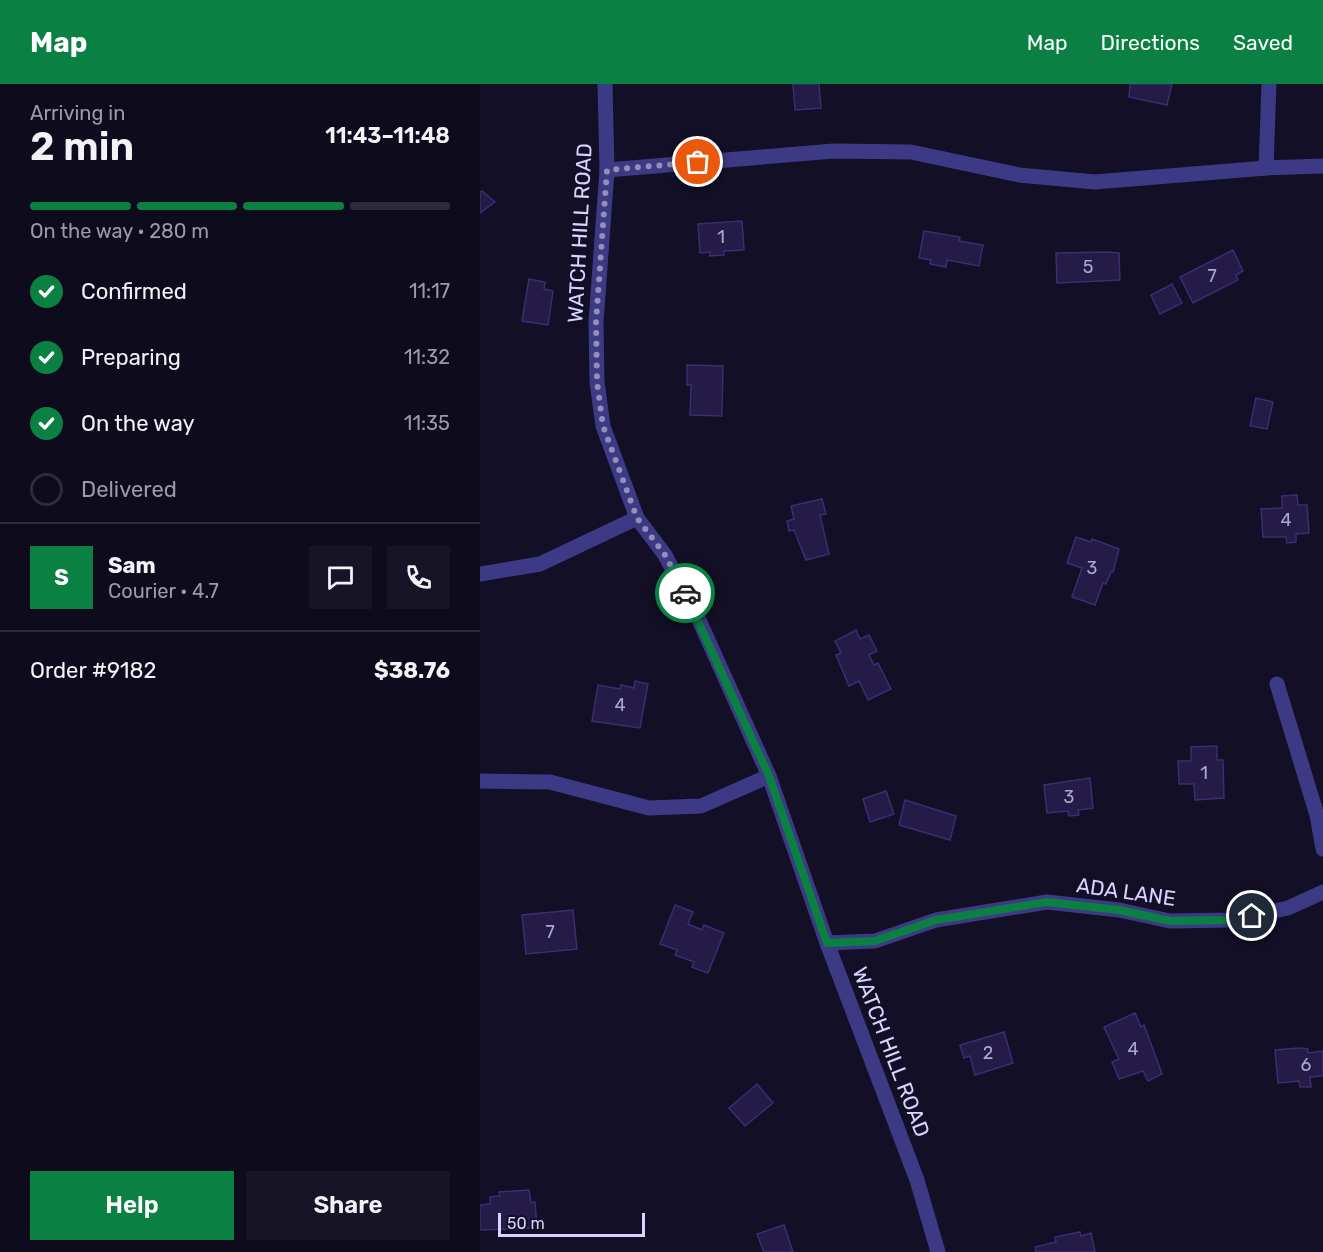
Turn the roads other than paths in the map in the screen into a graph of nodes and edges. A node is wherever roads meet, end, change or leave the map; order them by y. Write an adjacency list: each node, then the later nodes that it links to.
1 (605, 84): 5 (street, WATCH HILL ROAD)
2 (1269, 84): 4 (street)
3 (1323, 166): 4 (street)
4 (1266, 168): 5 (street)
5 (607, 170): 6 (street, WATCH HILL ROAD)
6 (637, 518): 7 (street); 9 (street, WATCH HILL ROAD)
7 (480, 574)
8 (1277, 684): 11 (street)
9 (769, 776): 10 (street); 13 (street, WATCH HILL ROAD)
10 (480, 781)
11 (1323, 849)
12 (1323, 892): 13 (street, ADA LANE)
13 (827, 943): 14 (street, WATCH HILL ROAD)
14 (938, 1252)

